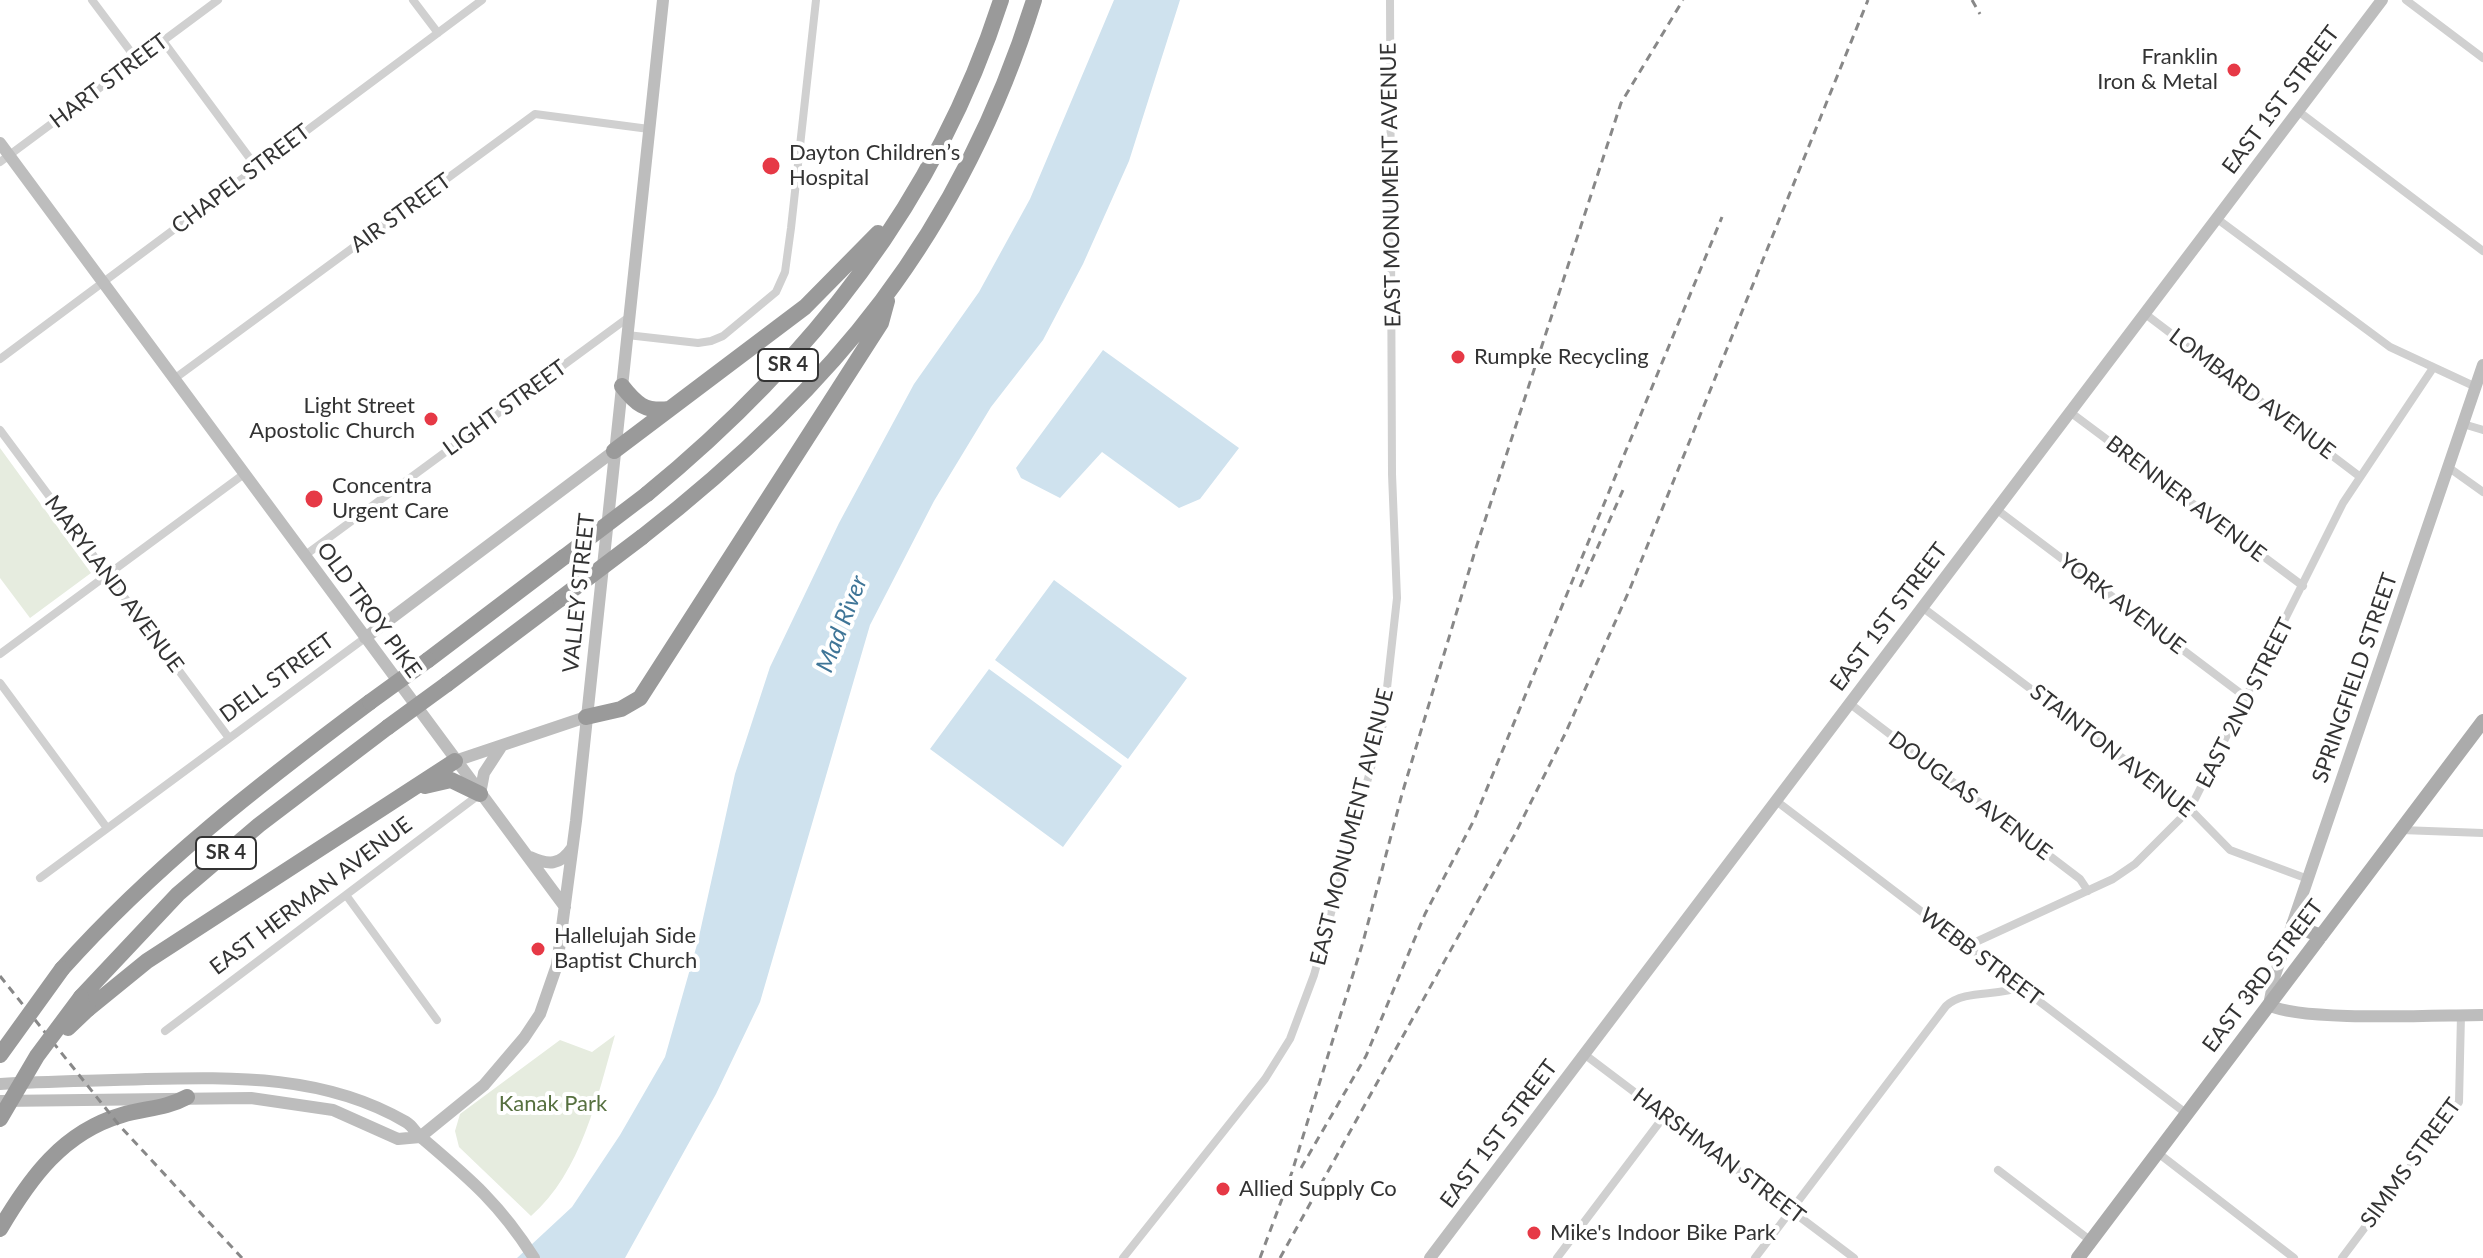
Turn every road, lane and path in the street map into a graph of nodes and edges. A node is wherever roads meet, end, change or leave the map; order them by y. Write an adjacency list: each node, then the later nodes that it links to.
1 (92, 0): 15 (street)
2 (218, 0): 13 (street, HART STREET)
3 (413, 0): 12 (street)
4 (482, 0): 12 (street, CHAPEL STREET)
5 (663, 0): 17 (main road, VALLEY STREET)
6 (816, 0): 28 (street)
7 (1001, 0): 21 (highway, SR 4)
8 (1034, 0): 25 (highway, SR 4)
9 (1390, 0): 99 (street, EAST MONUMENT AVENUE)
10 (2382, 0): 16 (main road, EAST 1ST STREET)
11 (2406, 0): 14 (street)
12 (438, 33): 20 (street, CHAPEL STREET)
13 (163, 41): 15 (street, HART STREET); 20 (street)
14 (2483, 58)
15 (137, 60): 19 (street, HART STREET)
16 (2298, 111): 22 (main road, EAST 1ST STREET); 23 (street)
17 (649, 129): 27 (main road, VALLEY STREET); 32 (street, AIR STREET)
18 (0, 143): 19 (main road, OLD TROY PIKE)
19 (4, 158): 24 (main road, OLD TROY PIKE)
20 (257, 168): 24 (street, CHAPEL STREET)
21 (903, 211): 35 (highway); 85 (highway, SR 4, bridge)
22 (2216, 218): 26 (main road, EAST 1ST STREET); 31 (street)
23 (2483, 251)
24 (103, 282): 29 (street, CHAPEL STREET); 32 (main road, OLD TROY PIKE)
25 (889, 294): 55 (highway); 78 (highway, SR 4, bridge)
26 (2144, 313): 36 (main road, EAST 1ST STREET); 43 (street, LOMBARD AVENUE)
27 (629, 317): 28 (main road, VALLEY STREET); 46 (street, LIGHT STREET)
28 (627, 335): 33 (main road, VALLEY STREET)
29 (0, 359)
30 (2483, 365): 34 (main road, SPRINGFIELD STREET)
31 (2433, 368): 34 (street); 43 (street, EAST 2ND STREET)
32 (174, 379): 42 (main road, OLD TROY PIKE)
33 (622, 386): 35 (highway); 40 (main road, VALLEY STREET)
34 (2476, 387): 37 (main road, SPRINGFIELD STREET)
35 (670, 409): 40 (highway)
36 (2070, 412): 45 (main road, EAST 1ST STREET); 48 (street, BRENNER AVENUE)
37 (2463, 424): 39 (street); 41 (main road, SPRINGFIELD STREET)
38 (0, 430): 47 (street, MARYLAND AVENUE)
39 (2483, 430)
40 (614, 451): 50 (main road, DELL STREET); 55 (main road, VALLEY STREET)
41 (2448, 467): 44 (street); 70 (main road, SPRINGFIELD STREET)
42 (244, 474): 46 (main road, OLD TROY PIKE); 47 (street)
43 (2359, 476): 48 (street, EAST 2ND STREET)
44 (2483, 492)
45 (1996, 509): 49 (main road, EAST 1ST STREET); 53 (street, YORK AVENUE)
46 (304, 556): 50 (main road, OLD TROY PIKE)
47 (107, 574): 51 (street); 57 (street, MARYLAND AVENUE)
48 (2303, 586): 53 (street, EAST 2ND STREET)
49 (1922, 607): 54 (main road, EAST 1ST STREET); 63 (street, STAINTON AVENUE)
50 (365, 638): 57 (street, DELL STREET); 59 (main road, OLD TROY PIKE)
51 (0, 654)
52 (0, 683): 64 (street)
53 (2248, 699): 63 (street, EAST 2ND STREET)
54 (1849, 703): 62 (main road, EAST 1ST STREET); 71 (street, DOUGLAS AVENUE)
55 (586, 717): 58 (main road); 67 (main road, VALLEY STREET)
56 (2483, 721): 65 (main road, EAST 3RD STREET)
57 (229, 738): 64 (street, DELL STREET)
58 (502, 745): 59 (main road); 61 (main road)
59 (455, 761): 60 (highway); 61 (main road, OLD TROY PIKE)
60 (412, 790): 61 (highway); 78 (highway)
61 (480, 794): 68 (main road, OLD TROY PIKE); 72 (street, EAST HERMAN AVENUE)
62 (1775, 800): 76 (street, WEBB STREET); 84 (main road, EAST 1ST STREET)
63 (2190, 809): 70 (street, STAINTON AVENUE); 71 (street, EAST 2ND STREET)
64 (107, 828): 69 (street, DELL STREET)
65 (2400, 830): 66 (street); 75 (main road, EAST 3RD STREET)
66 (2483, 833)
67 (573, 845): 68 (main road); 73 (main road, VALLEY STREET)
68 (530, 857): 73 (main road, OLD TROY PIKE)
69 (40, 878)
70 (2308, 879): 74 (main road, SPRINGFIELD STREET)
71 (2088, 891): 76 (street, EAST 2ND STREET)
72 (346, 895): 82 (street); 83 (street, EAST HERMAN AVENUE)
73 (565, 907): 92 (main road, VALLEY STREET)
74 (2293, 925): 75 (main road); 79 (main road, SPRINGFIELD STREET)
75 (2321, 936): 79 (main road, EAST 3RD STREET)
76 (1967, 946): 77 (street, WEBB STREET)
77 (2020, 987): 89 (street, WEBB STREET); 95 (street)
78 (84, 1003): 91 (highway, bridge)
79 (2269, 1005): 80 (main road); 89 (main road, EAST 3RD STREET)
80 (2461, 1015): 81 (main road); 106 (street, SIMMS STREET)
81 (2483, 1015)
82 (437, 1020)
83 (165, 1031)
84 (1584, 1054): 90 (street, HARSHMAN STREET); 100 (main road, EAST 1ST STREET)
85 (0, 1055)
86 (0, 1084): 92 (main road)
87 (187, 1097): 88 (main road); 92 (main road); 96 (highway)
88 (0, 1101)
89 (2187, 1114): 93 (main road, EAST 3RD STREET)
90 (1665, 1115): 95 (street, HARSHMAN STREET); 101 (street)
91 (0, 1119)
92 (420, 1137): 98 (main road)
93 (2158, 1153): 97 (main road, EAST 3RD STREET); 105 (street)
94 (1998, 1170): 97 (street)
95 (1791, 1210): 102 (street); 103 (street, HARSHMAN STREET)
96 (0, 1229)
97 (2091, 1241): 104 (main road, EAST 3RD STREET)
98 (534, 1258)
99 (1123, 1258)
100 (1430, 1258)
101 (1557, 1258)
102 (1755, 1258)
103 (1854, 1258)
104 (2078, 1258)
105 (2294, 1258)
106 (2342, 1258)

